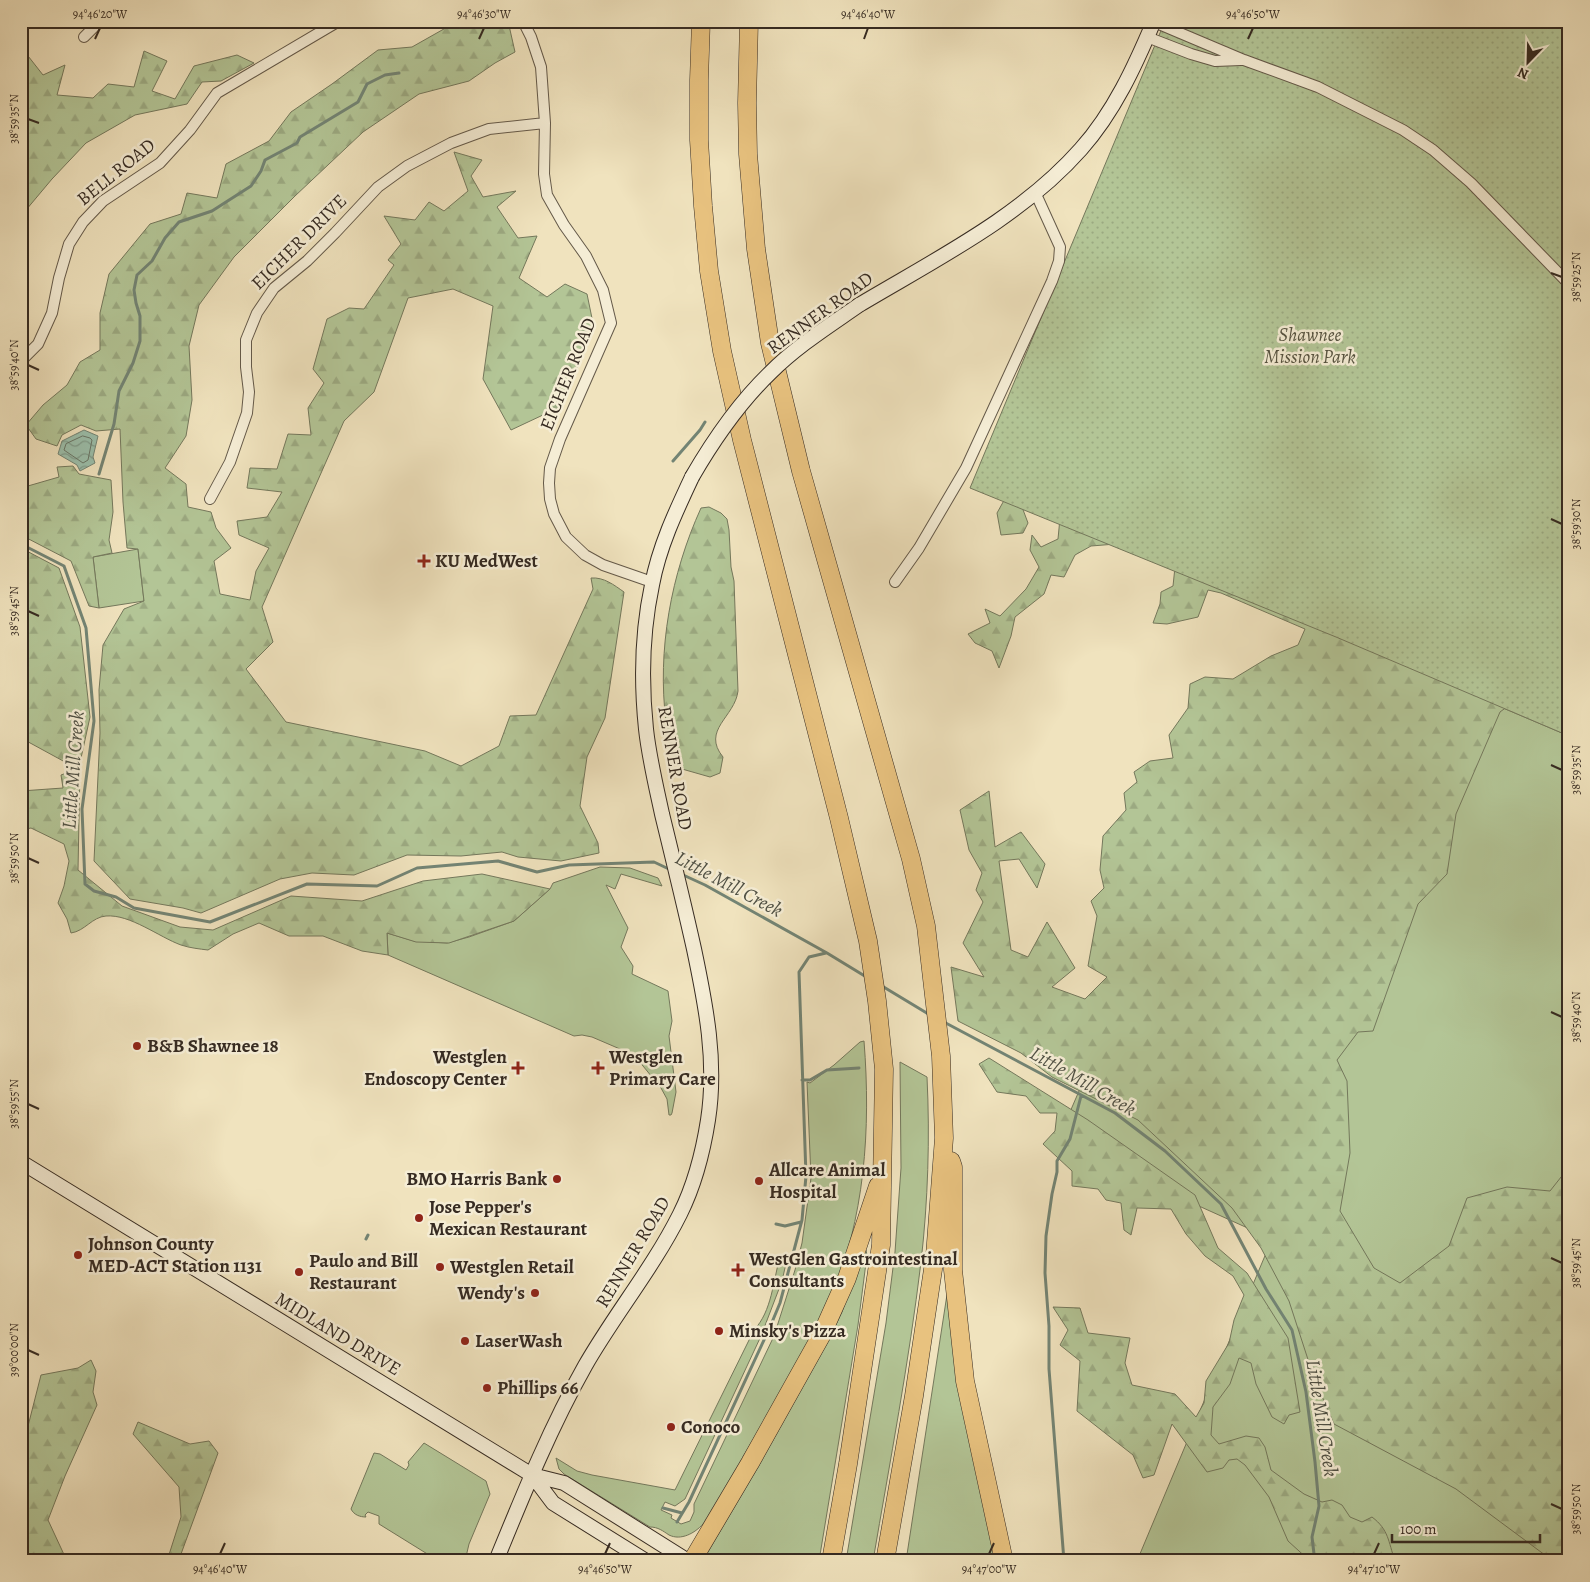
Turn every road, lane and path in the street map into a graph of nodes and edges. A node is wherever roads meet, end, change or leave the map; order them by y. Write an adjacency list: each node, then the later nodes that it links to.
1 (100, 21): 7 (street)
2 (339, 21): 13 (street, BELL ROAD)
3 (523, 21): 10 (street, EICHER ROAD)
4 (701, 21): 19 (highway)
5 (750, 21): 17 (highway)
6 (1154, 22): 8 (main road, RENNER ROAD); 9 (street)
7 (84, 37)
8 (1147, 37): 9 (street); 11 (main road, RENNER ROAD)
9 (1244, 60): 12 (street)
10 (545, 123): 14 (street, EICHER DRIVE); 15 (street, EICHER ROAD)
11 (1035, 192): 15 (main road, RENNER ROAD, bridge); 16 (street)
12 (1569, 284)
13 (21, 361)
14 (210, 498)
15 (652, 582): 20 (main road, RENNER ROAD)
16 (895, 582)
17 (944, 1138): 26 (highway); 27 (highway)
18 (21, 1162): 20 (main road, MIDLAND DRIVE)
19 (883, 1171): 24 (highway); 25 (highway)
20 (532, 1475): 21 (main road, RENNER ROAD); 22 (main road, MIDLAND DRIVE); 23 (main road, MIDLAND DRIVE)
21 (496, 1561)
22 (646, 1561)
23 (688, 1561)
24 (692, 1561)
25 (831, 1561)
26 (886, 1561)
27 (1004, 1561)

